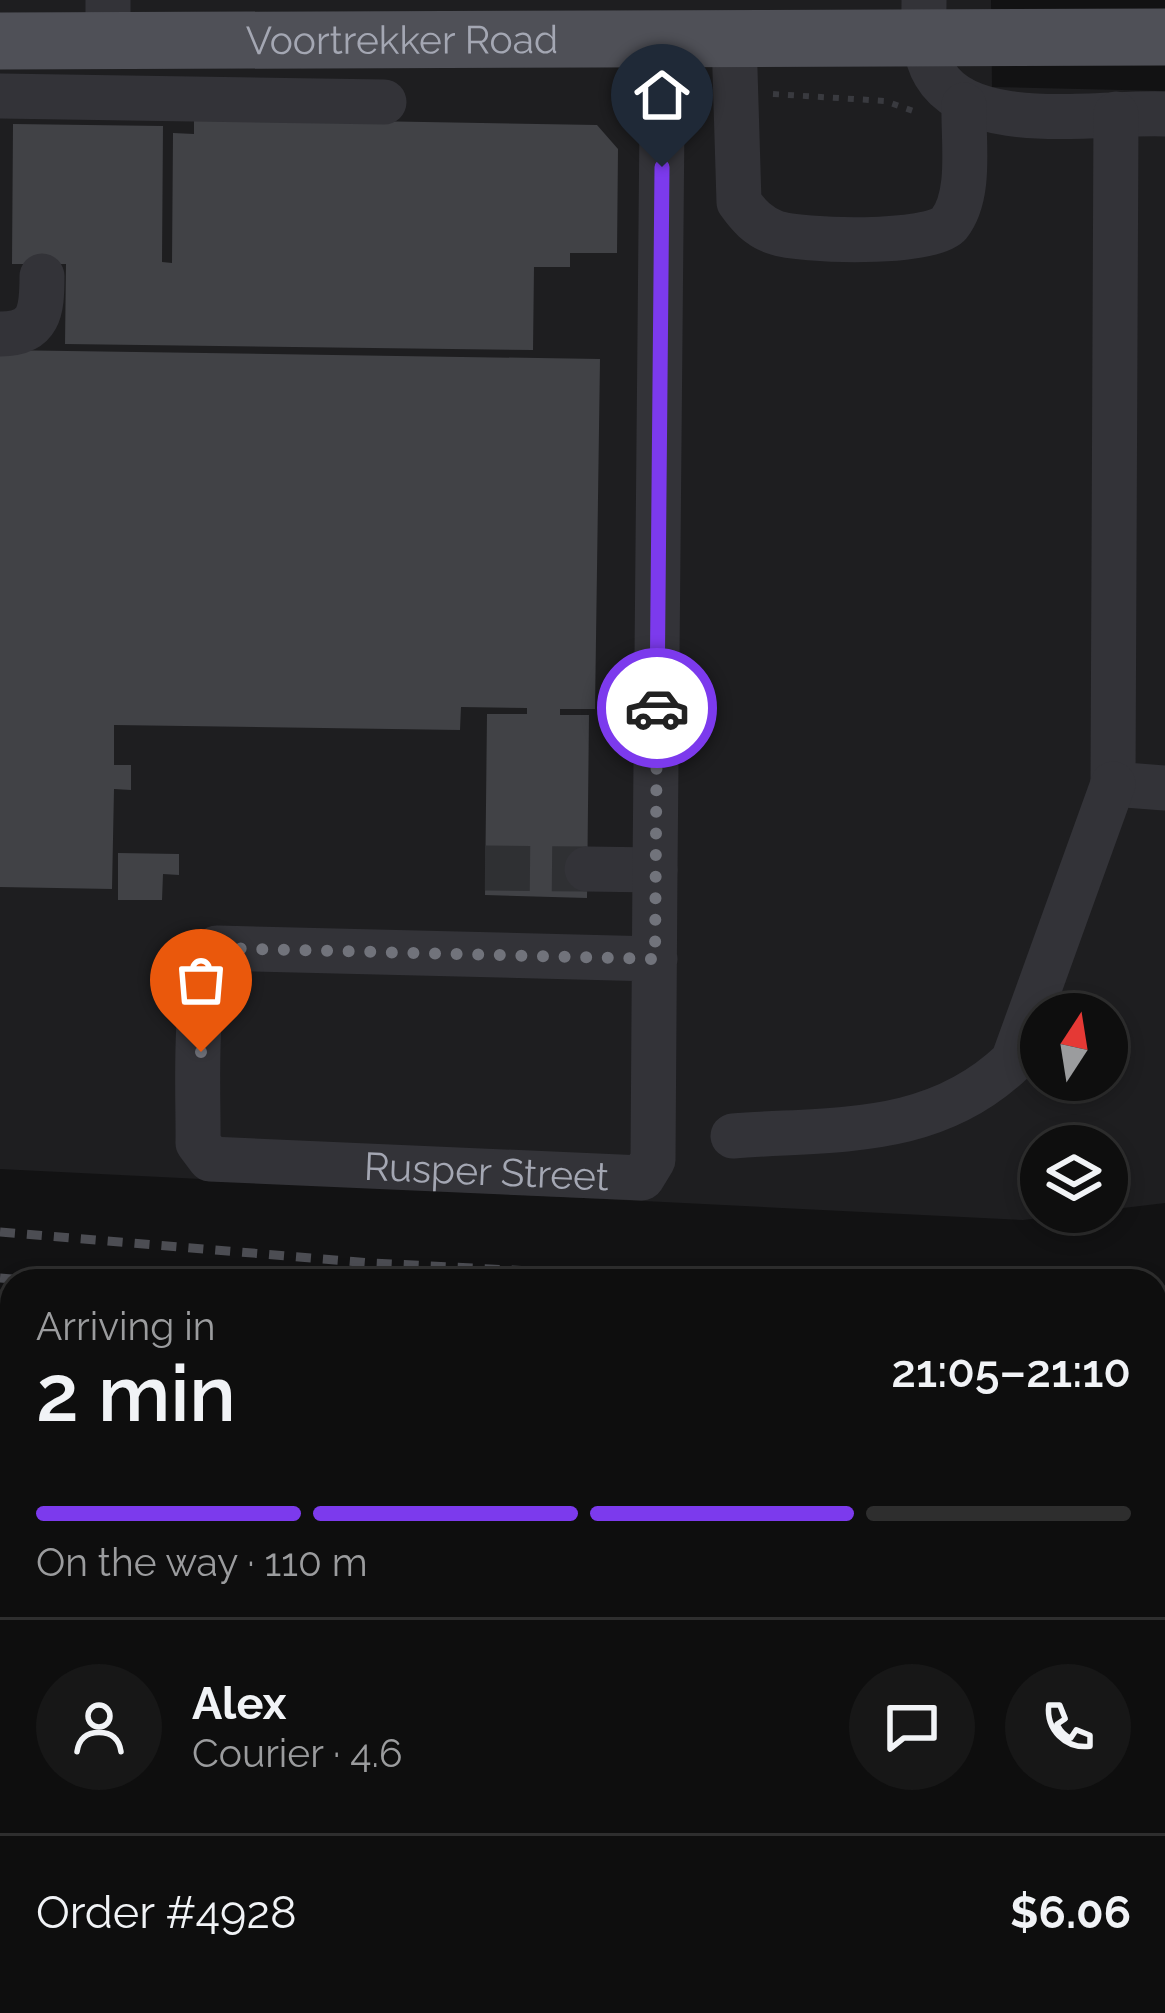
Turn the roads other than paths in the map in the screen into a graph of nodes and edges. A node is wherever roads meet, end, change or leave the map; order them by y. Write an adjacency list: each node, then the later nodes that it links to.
1 (924, 19): 3 (main road, Voortrekker Road); 4 (main road, Voortrekker Road); 9 (lane)
2 (108, 21): 5 (main road, Voortrekker Road); 6 (main road, Voortrekker Road)
3 (1165, 37)
4 (734, 38): 5 (main road, Voortrekker Road); 9 (lane)
5 (663, 39): 17 (lane, Rusper Street)
6 (0, 41)
7 (0, 96): 8 (lane)
8 (384, 102)
9 (946, 111): 10 (lane)
10 (1116, 114): 11 (lane); 14 (lane)
11 (1165, 114)
12 (42, 276): 13 (lane)
13 (0, 334)
14 (1113, 784): 15 (lane); 19 (lane)
15 (1165, 788)
16 (587, 869): 17 (lane)
17 (655, 870): 18 (lane, Rusper Street)
18 (655, 959): 18 (lane, Rusper Street)
19 (733, 1136)

